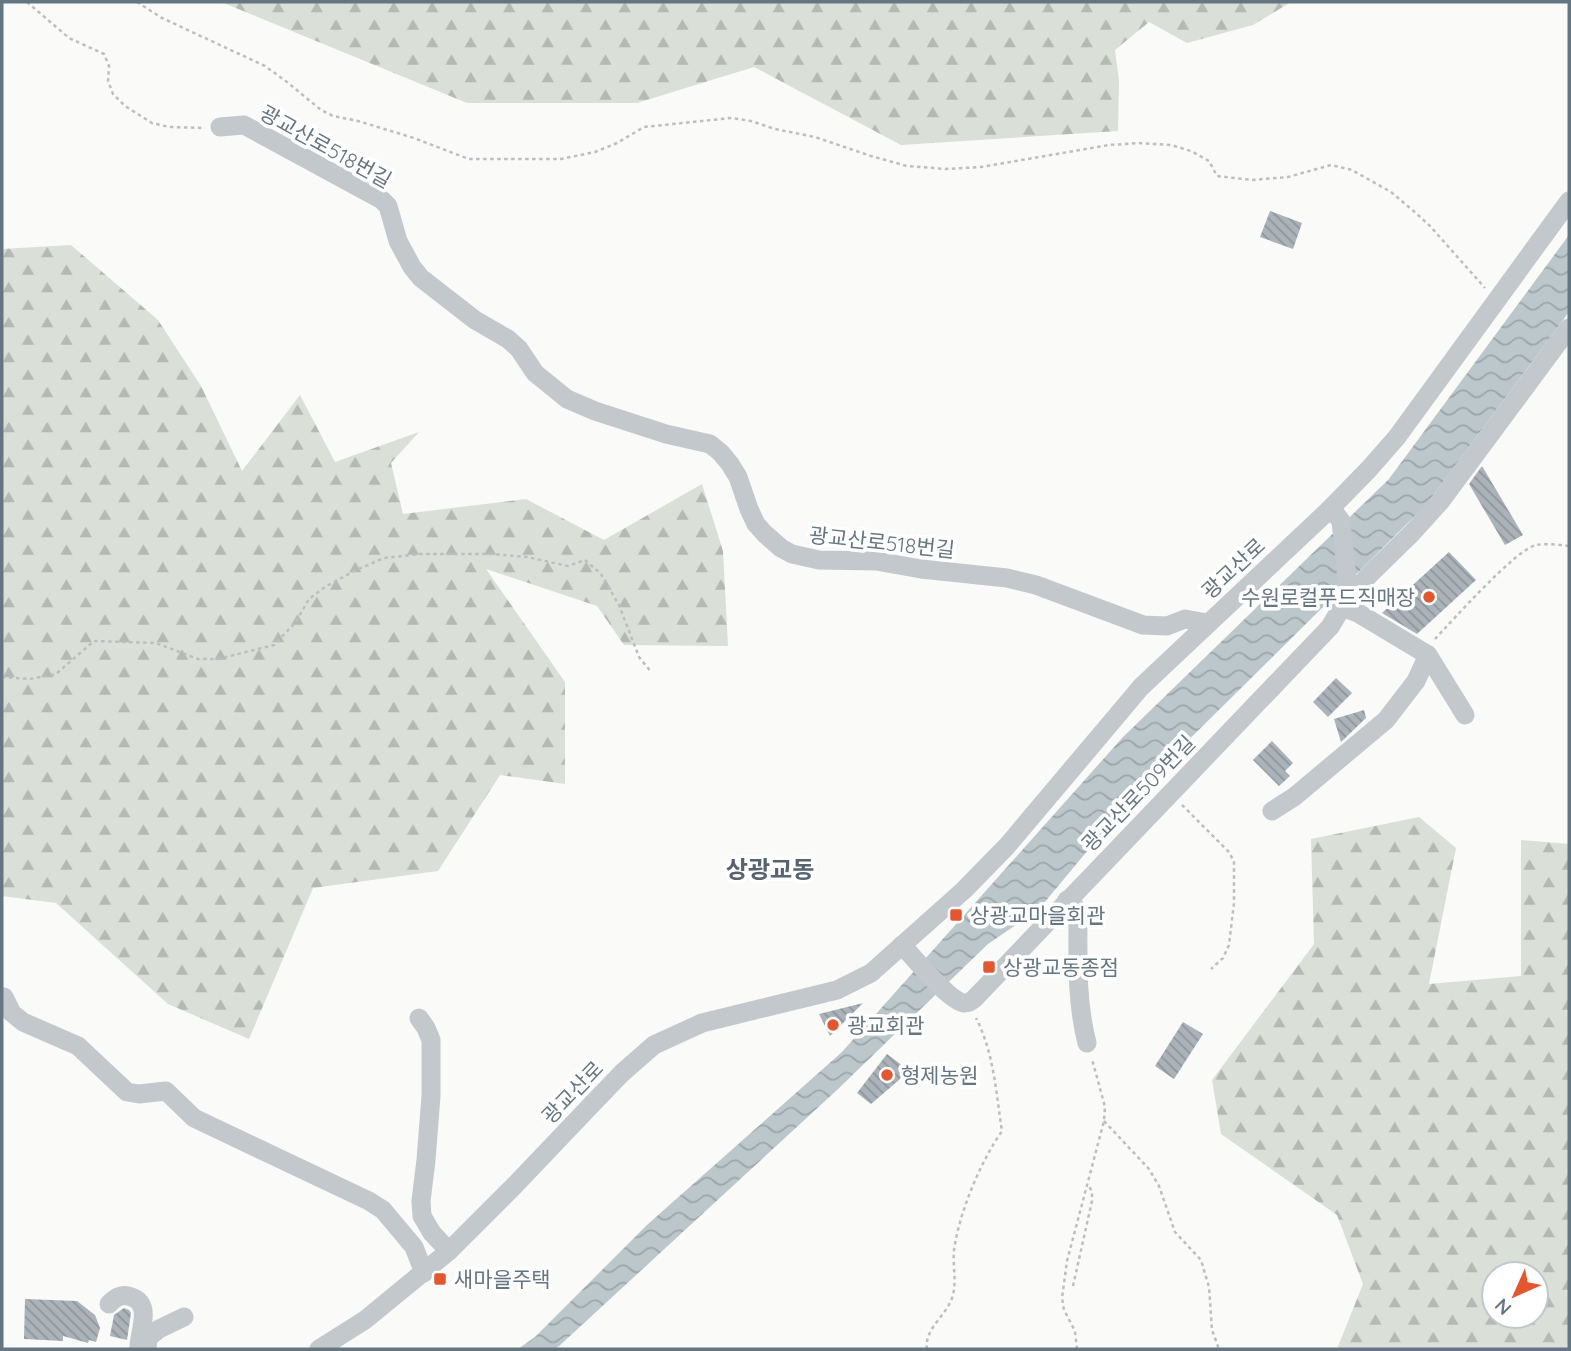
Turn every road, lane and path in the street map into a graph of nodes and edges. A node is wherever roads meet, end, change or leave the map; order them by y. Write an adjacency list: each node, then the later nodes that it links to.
1 (27, 2): 3 (path)
2 (137, 2): 5 (path)
3 (219, 127): 10 (street, 광교산로518번길)
4 (1569, 201): 5 (street, 광교산로)
5 (1497, 300): 7 (street, 광교산로)
6 (1569, 328): 9 (street, 광교산로509번길)
7 (1336, 514): 9 (street); 10 (street, 광교산로)
8 (1569, 546): 11 (path)
9 (1345, 597): 11 (street); 15 (street, 광교산로509번길)
10 (1208, 623): 18 (street, 광교산로)
11 (1427, 655): 14 (street); 16 (street)
12 (651, 672): 13 (path)
13 (2, 677)
14 (1465, 715)
15 (1168, 794): 17 (street, 광교산로509번길); 19 (path)
16 (1272, 811)
17 (1067, 900): 21 (street, 광교산로509번길); 23 (street)
18 (902, 945): 21 (street); 26 (street, 광교산로)
19 (1210, 969)
20 (4, 997): 27 (street)
21 (960, 1000): 34 (path)
22 (419, 1018): 26 (street)
23 (1087, 1042): 24 (path)
24 (1104, 1121): 25 (path); 36 (path)
25 (1088, 1184): 28 (path); 35 (path)
26 (449, 1251): 27 (street, 광교산로)
27 (424, 1273): 33 (street, 광교산로)
28 (1073, 1286)
29 (109, 1304): 31 (street)
30 (184, 1317): 32 (street)
31 (139, 1349)
32 (147, 1349)
33 (319, 1349)
34 (927, 1349)
35 (1077, 1349)
36 (1219, 1349)

